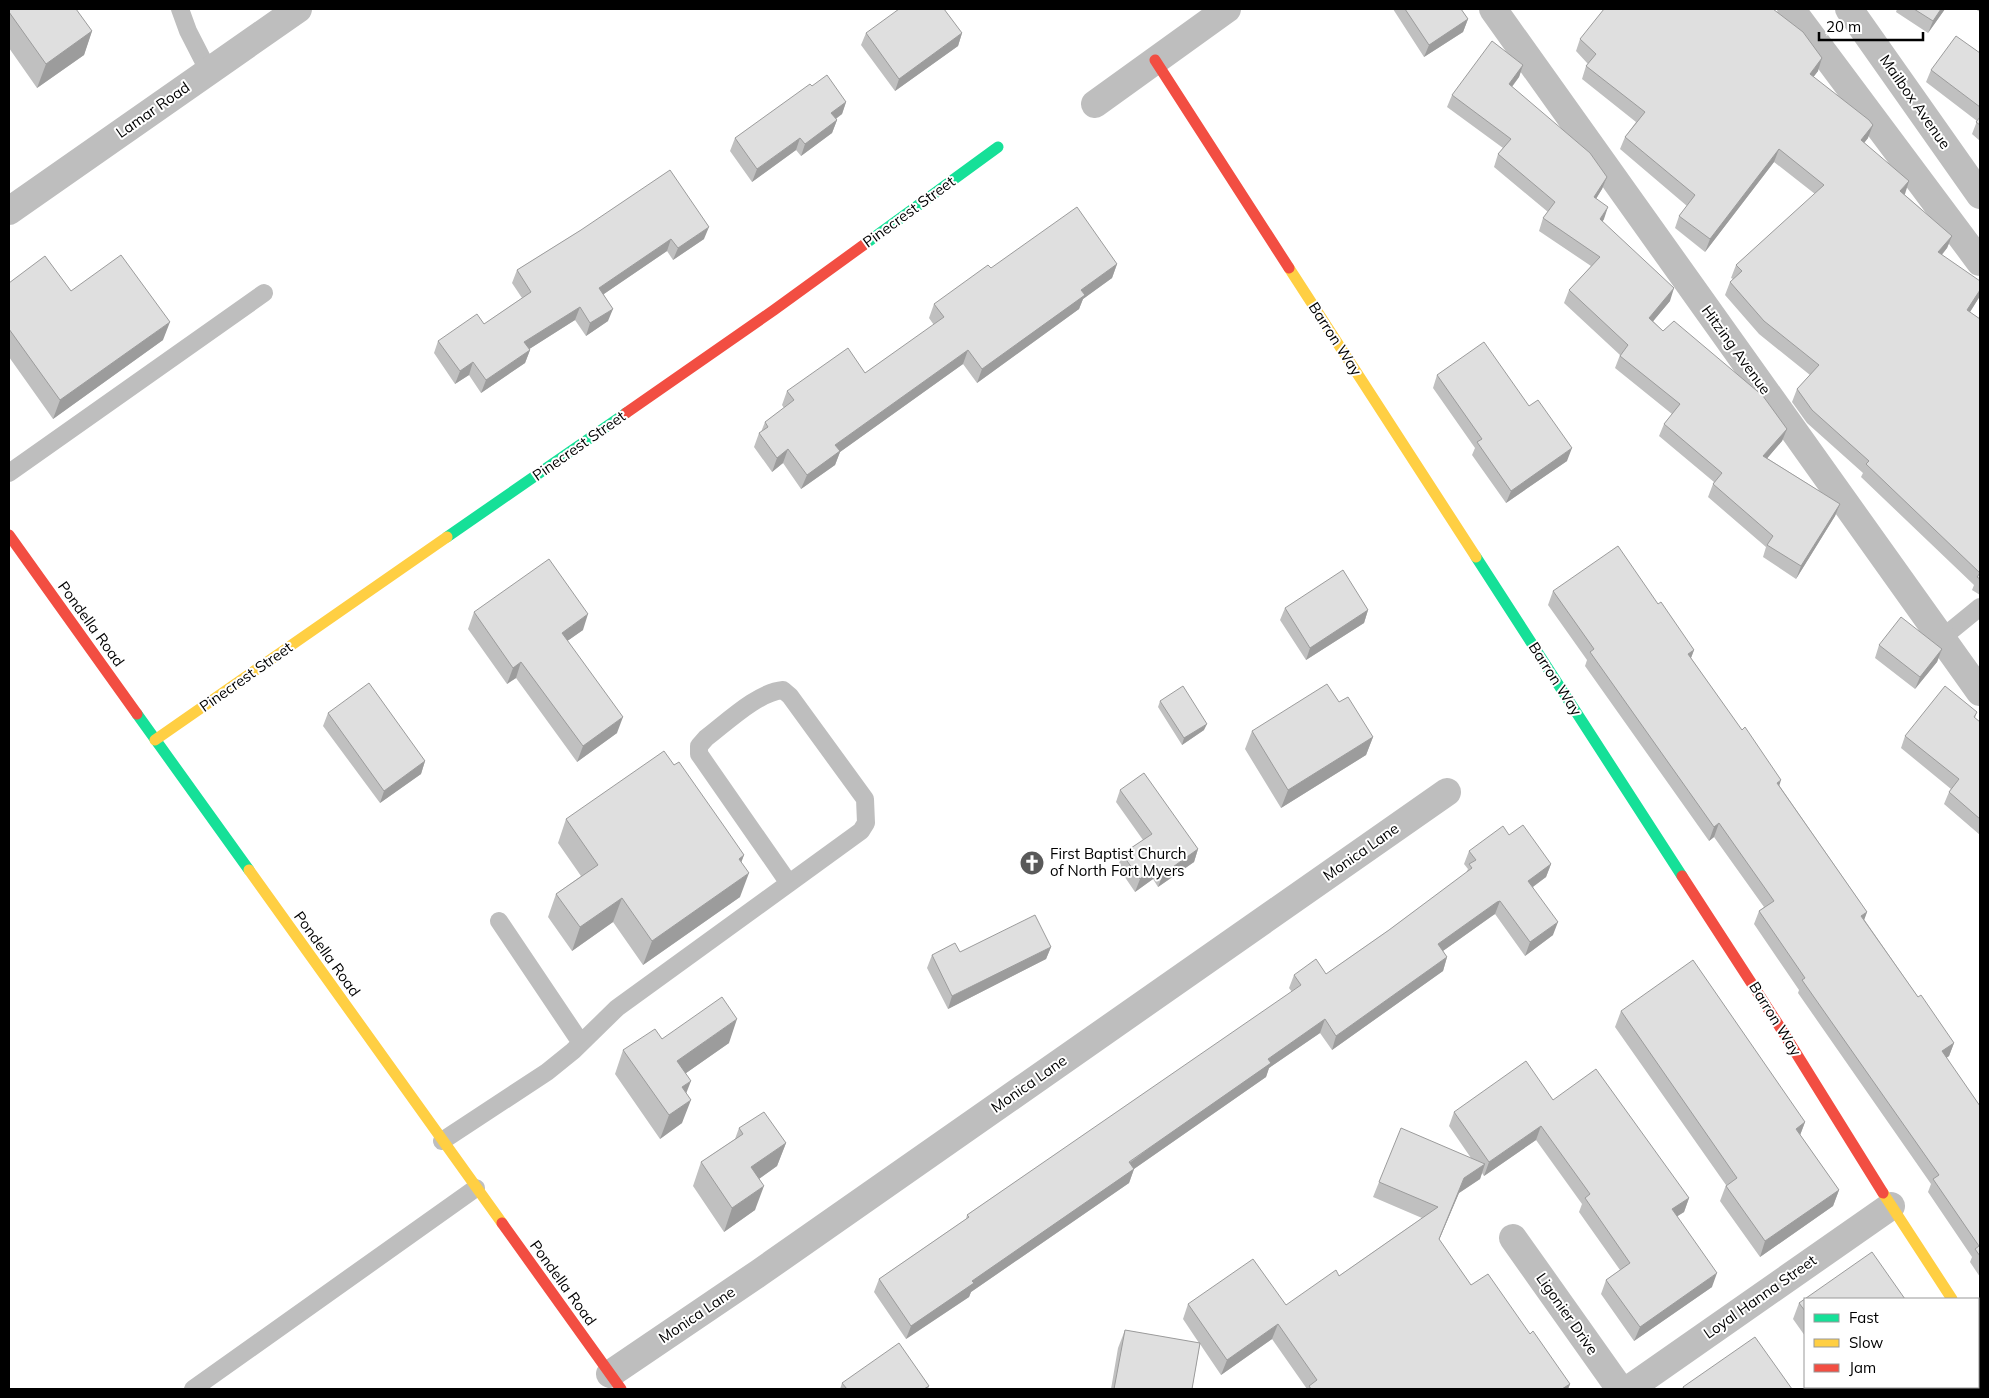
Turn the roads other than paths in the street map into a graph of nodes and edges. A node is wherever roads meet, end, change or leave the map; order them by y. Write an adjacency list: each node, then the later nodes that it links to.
1 (180, 9): 8 (lane)
2 (1227, 9): 7 (street)
3 (1493, 9): 18 (street, Hitzing Avenue)
4 (1791, 9): 13 (street)
5 (1849, 9): 11 (street, Mailbox Avenue)
6 (295, 10): 8 (street, Lamar Road)
7 (1155, 60): 9 (street); 27 (street, Barron Way)
8 (209, 72): 12 (street, Lamar Road)
9 (1095, 104)
10 (998, 147): 20 (street, Pinecrest Street)
11 (1980, 195)
12 (9, 211)
13 (1980, 262)
14 (264, 293): 15 (lane)
15 (9, 473)
16 (9, 535): 20 (street, Pondella Road)
17 (1980, 607): 18 (lane)
18 (1942, 638): 19 (street, Hitzing Avenue)
19 (1980, 692)
20 (155, 740): 25 (street, Pondella Road)
21 (1447, 792): 30 (street, Monica Lane)
22 (788, 882): 22 (lane); 24 (lane)
23 (499, 921): 24 (lane)
24 (581, 1043): 25 (lane)
25 (442, 1141): 26 (street, Pondella Road)
26 (476, 1188): 30 (street, Pondella Road); 31 (lane)
27 (1891, 1206): 29 (street, Barron Way); 33 (street, Loyal Hanna Street)
28 (1513, 1238): 32 (street, Ligonier Drive)
29 (1951, 1298)
30 (615, 1381)
31 (193, 1389)
32 (1620, 1389)
33 (1629, 1389)

